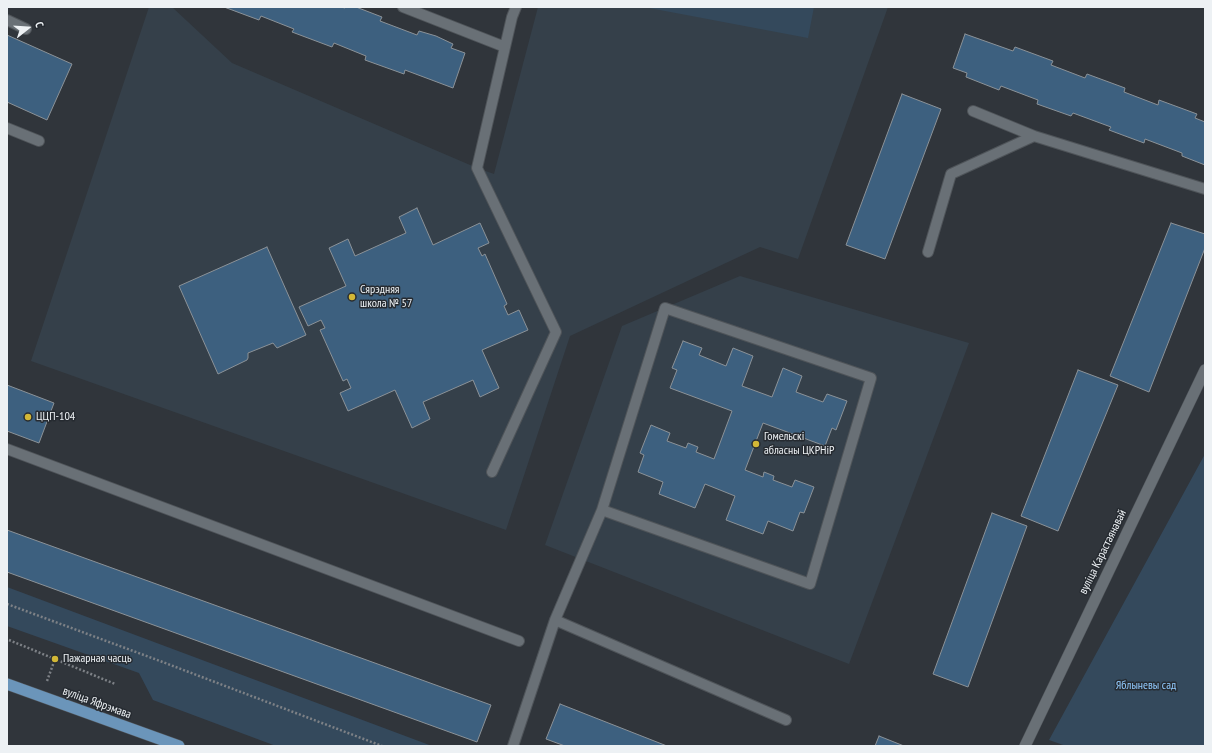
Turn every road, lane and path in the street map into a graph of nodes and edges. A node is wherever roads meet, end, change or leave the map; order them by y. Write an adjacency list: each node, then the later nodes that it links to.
1 (403, 7): 5 (lane)
2 (516, 7): 5 (lane)
3 (7, 20): 4 (lane)
4 (26, 29)
5 (505, 47): 14 (lane)
6 (973, 111): 8 (lane)
7 (7, 128): 9 (lane)
8 (1034, 136): 10 (lane); 11 (lane)
9 (39, 141)
10 (1205, 189)
11 (928, 252)
12 (1205, 370): 28 (street, вуліца Карастаянавай)
13 (7, 449): 19 (lane)
14 (492, 472)
15 (602, 510): 15 (lane); 17 (lane)
16 (7, 604): 26 (path)
17 (556, 620): 24 (lane); 27 (lane)
18 (9, 640): 20 (path)
19 (519, 641)
20 (55, 659): 22 (path); 23 (path)
21 (7, 684): 23 (main road, вуліца Яфрэмава)
22 (115, 684)
23 (41, 697): 25 (main road, вуліца Яфрэмава)
24 (786, 720)
25 (178, 746)
26 (382, 746)
27 (513, 746)
28 (1025, 746)

